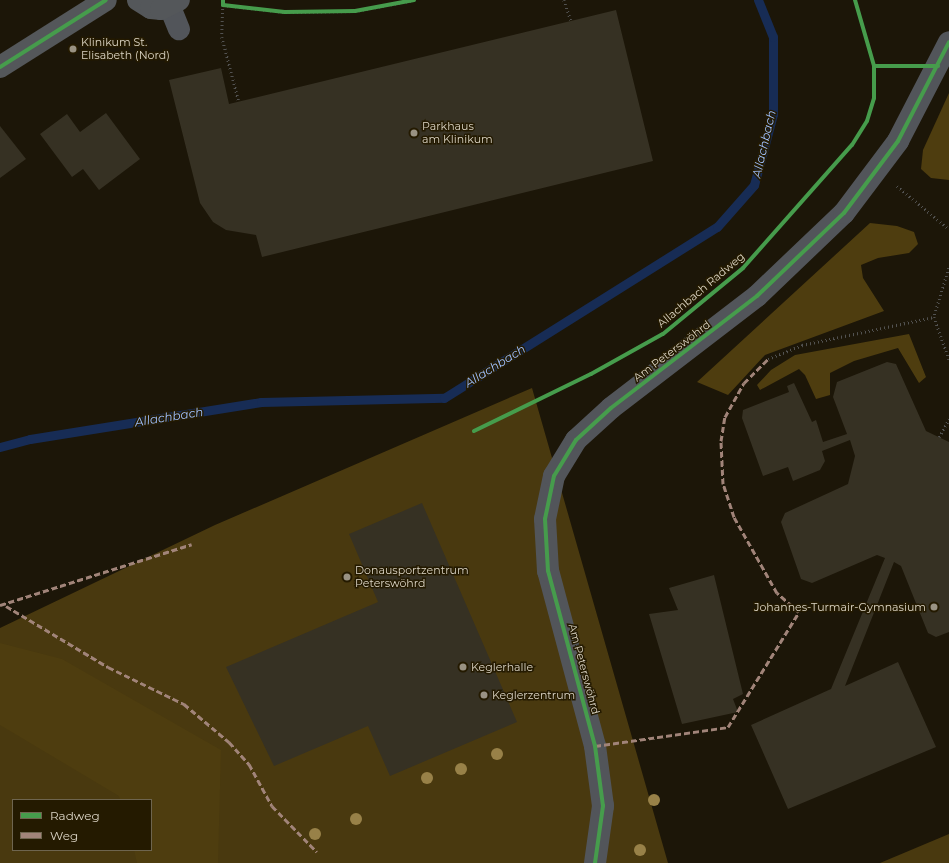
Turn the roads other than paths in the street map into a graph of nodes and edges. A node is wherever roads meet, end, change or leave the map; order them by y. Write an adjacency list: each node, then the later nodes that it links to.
1 (106, 0): 6 (street)
2 (138, 0): 3 (street)
3 (174, 3): 4 (street)
4 (179, 29)
5 (949, 42): 7 (street, Am Peterswöhrd)
6 (0, 67)
7 (595, 863)

